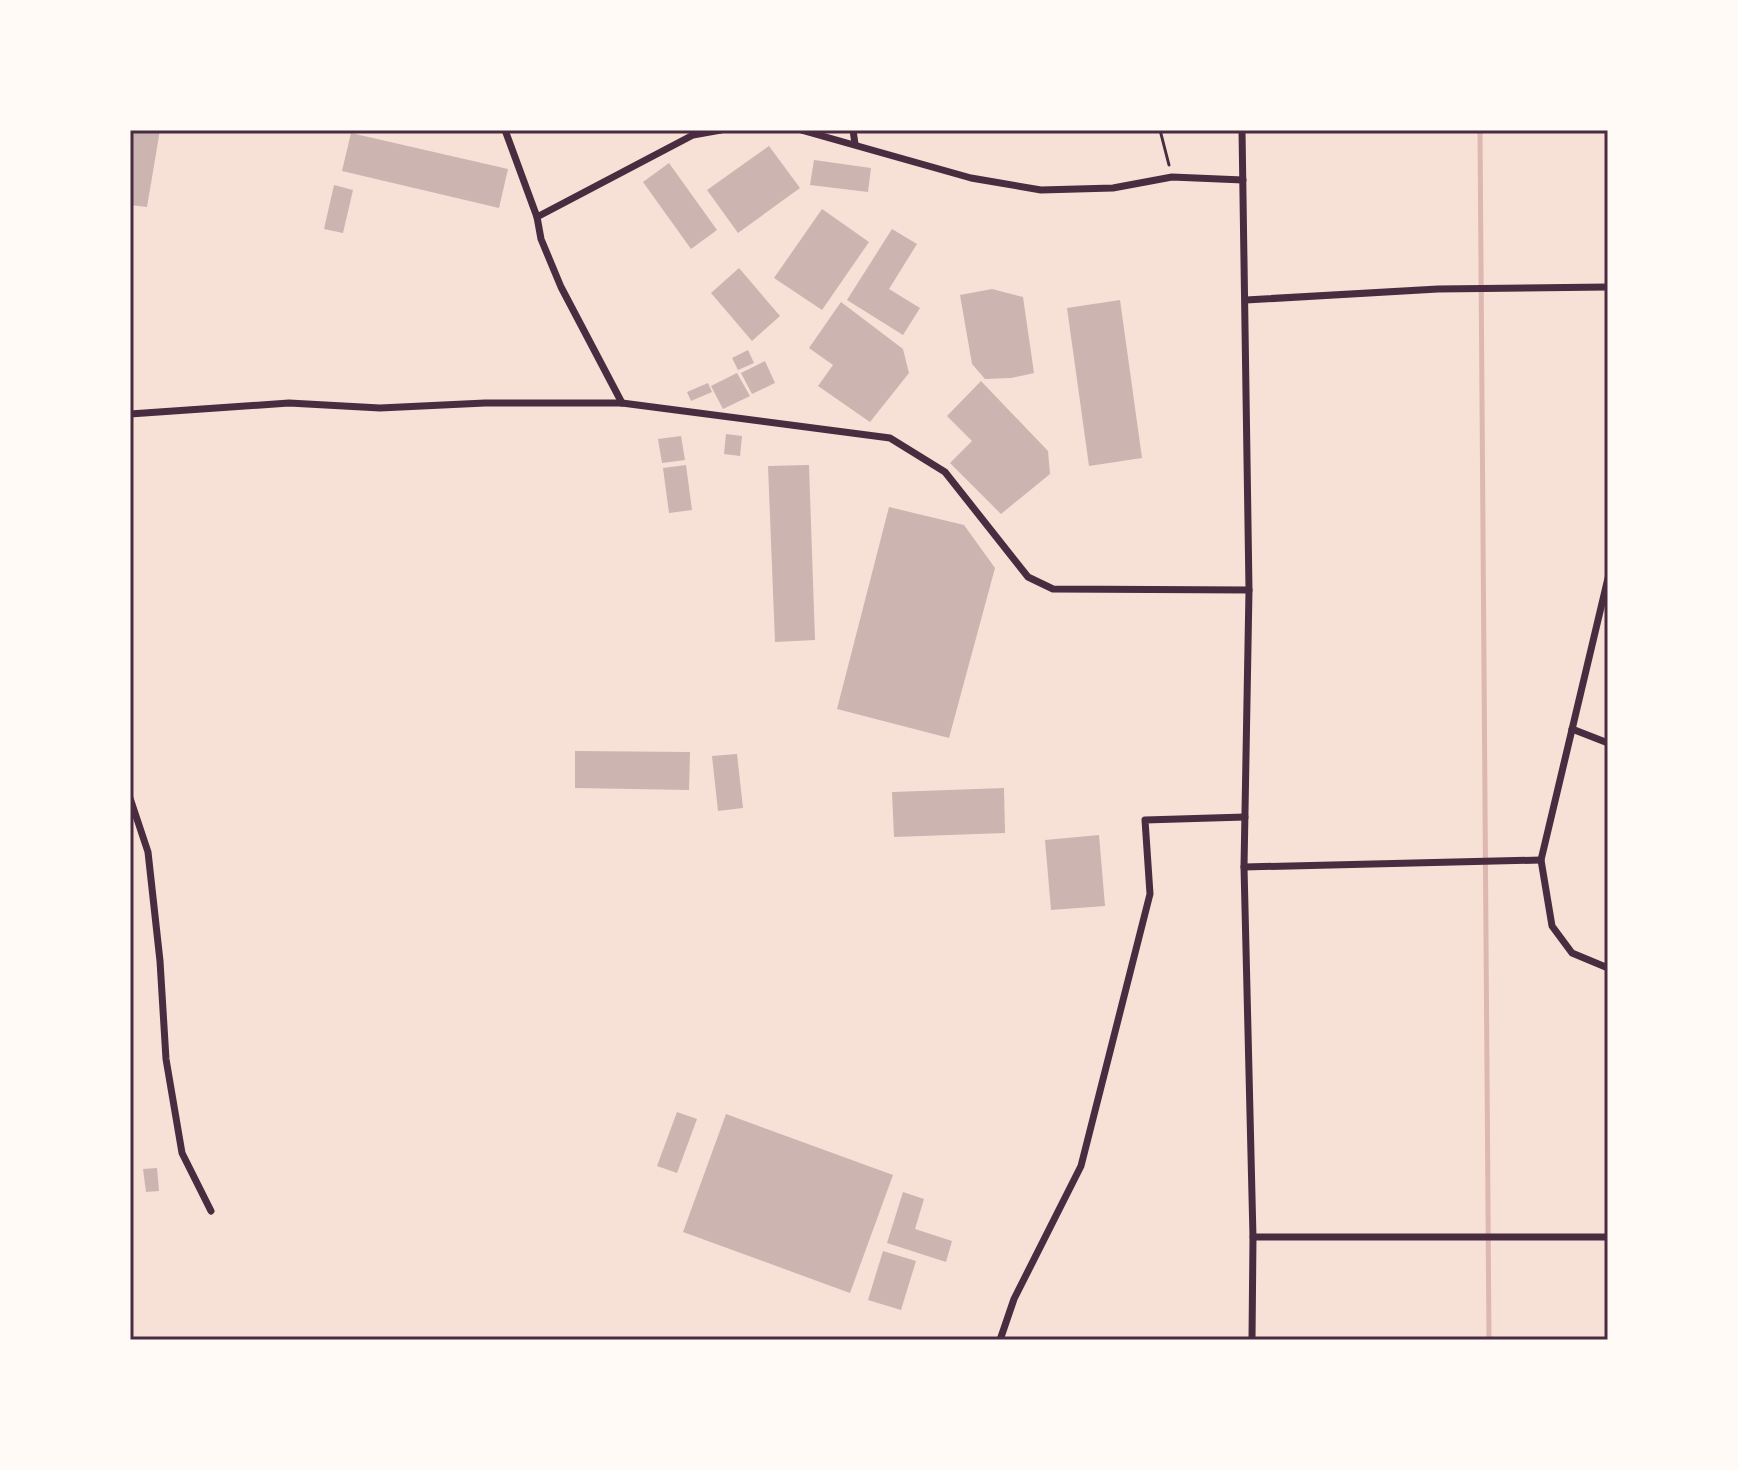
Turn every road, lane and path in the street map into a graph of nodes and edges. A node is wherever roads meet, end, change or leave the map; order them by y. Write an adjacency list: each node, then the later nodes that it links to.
1 (505, 130): 10 (street)
2 (721, 130): 10 (street)
3 (801, 130): 7 (street)
4 (853, 130): 7 (street)
5 (1160, 130): 8 (path)
6 (1242, 130): 9 (street)
7 (855, 144): 8 (street)
8 (1172, 177): 9 (street)
9 (1243, 180): 12 (street)
10 (537, 217): 13 (street)
11 (1608, 287): 12 (street)
12 (1246, 300): 16 (street)
13 (622, 403): 14 (street); 16 (street)
14 (130, 414)
15 (1608, 578): 17 (street)
16 (1249, 590): 20 (street)
17 (1572, 729): 18 (street); 21 (street)
18 (1608, 743)
19 (130, 798): 24 (street)
20 (1245, 817): 22 (street); 27 (street)
21 (1541, 860): 22 (street); 23 (street)
22 (1244, 867): 25 (street)
23 (1608, 968)
24 (211, 1211)
25 (1253, 1237): 26 (street); 28 (street)
26 (1608, 1237)
27 (1000, 1340)
28 (1252, 1340)

